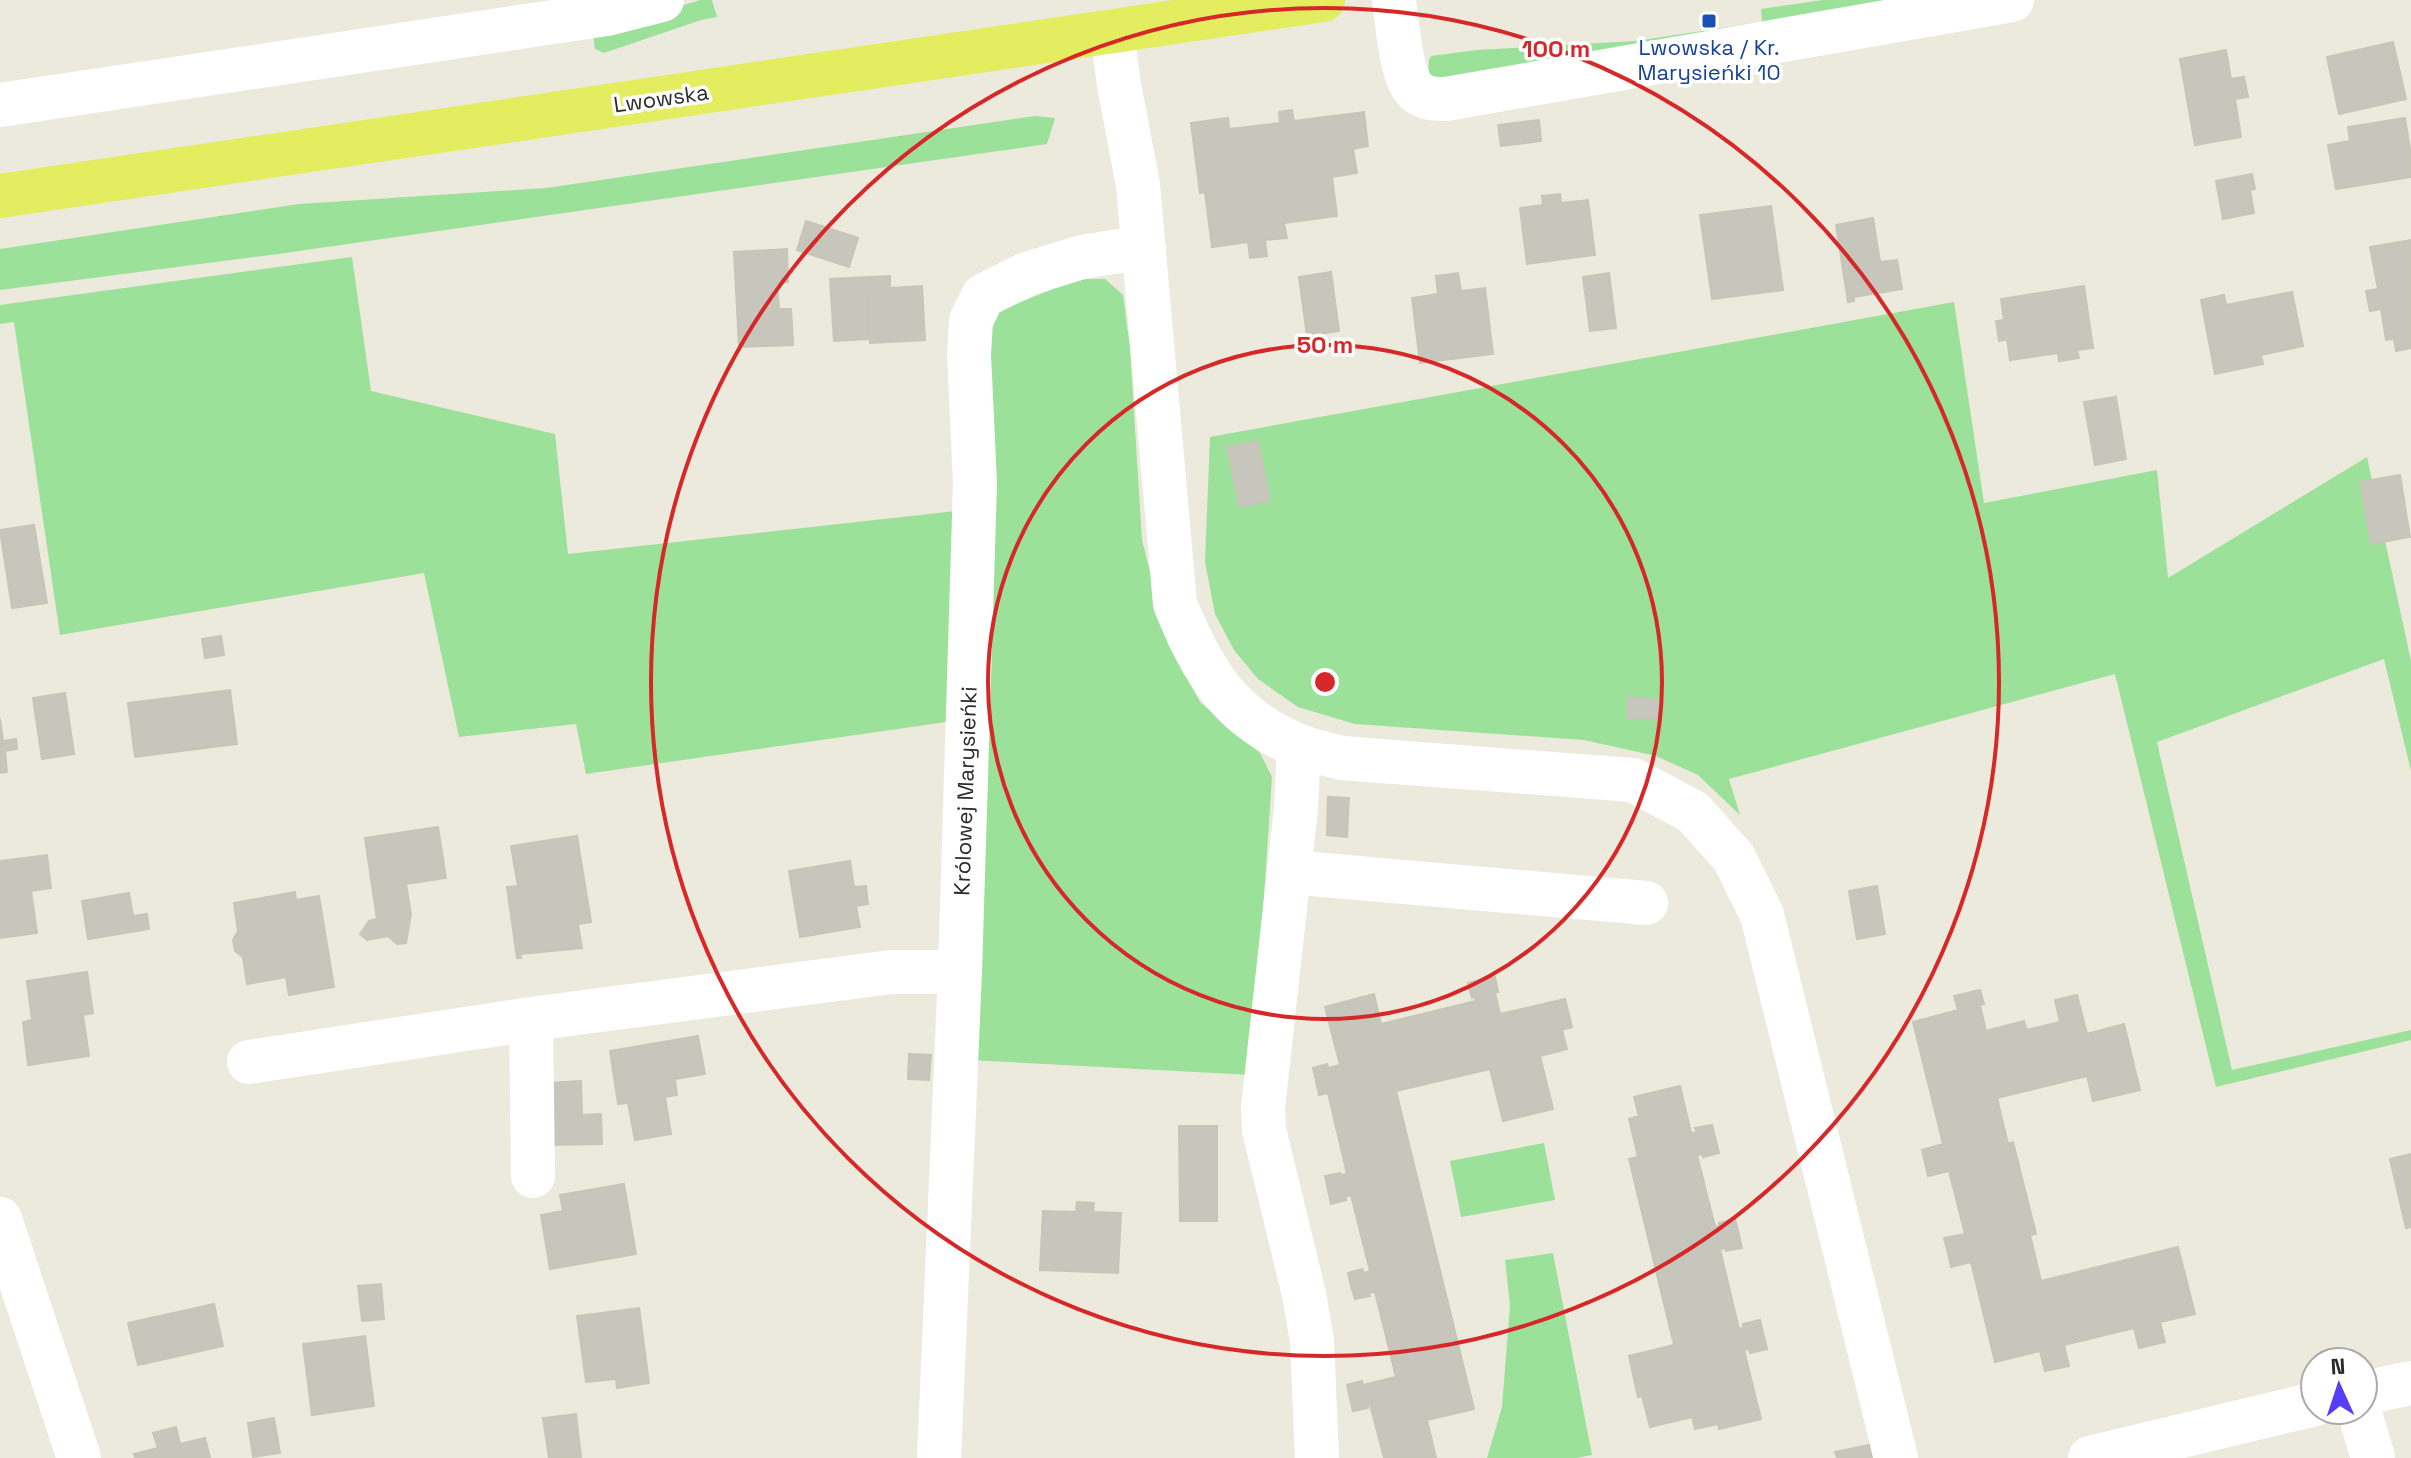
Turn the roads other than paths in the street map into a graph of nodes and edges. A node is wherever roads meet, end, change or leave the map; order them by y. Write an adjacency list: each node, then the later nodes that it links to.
1 (662, 0): 7 (street)
2 (1323, 0): 5 (main road, Lwowska)
3 (1394, 0): 4 (street)
4 (2012, 0)
5 (1233, 6): 6 (main road, Lwowska)
6 (1112, 31): 8 (main road, Lwowska); 9 (street)
7 (0, 105)
8 (0, 196)
9 (1144, 247): 10 (street); 13 (street, Królowej Marysieńki)
10 (1299, 746): 11 (street); 25 (street)
11 (1289, 872): 12 (street); 24 (street)
12 (1646, 903)
13 (960, 972): 14 (street); 23 (street, Królowej Marysieńki)
14 (531, 1019): 15 (street); 16 (street)
15 (249, 1062)
16 (533, 1176)
17 (0, 1219): 22 (street)
18 (2411, 1383): 19 (street)
19 (2379, 1390)
20 (2299, 1408): 26 (street)
21 (2364, 1426): 27 (street)
22 (79, 1458)
23 (939, 1458)
24 (1317, 1458)
25 (1896, 1458)
26 (2090, 1458)
27 (2373, 1458)

